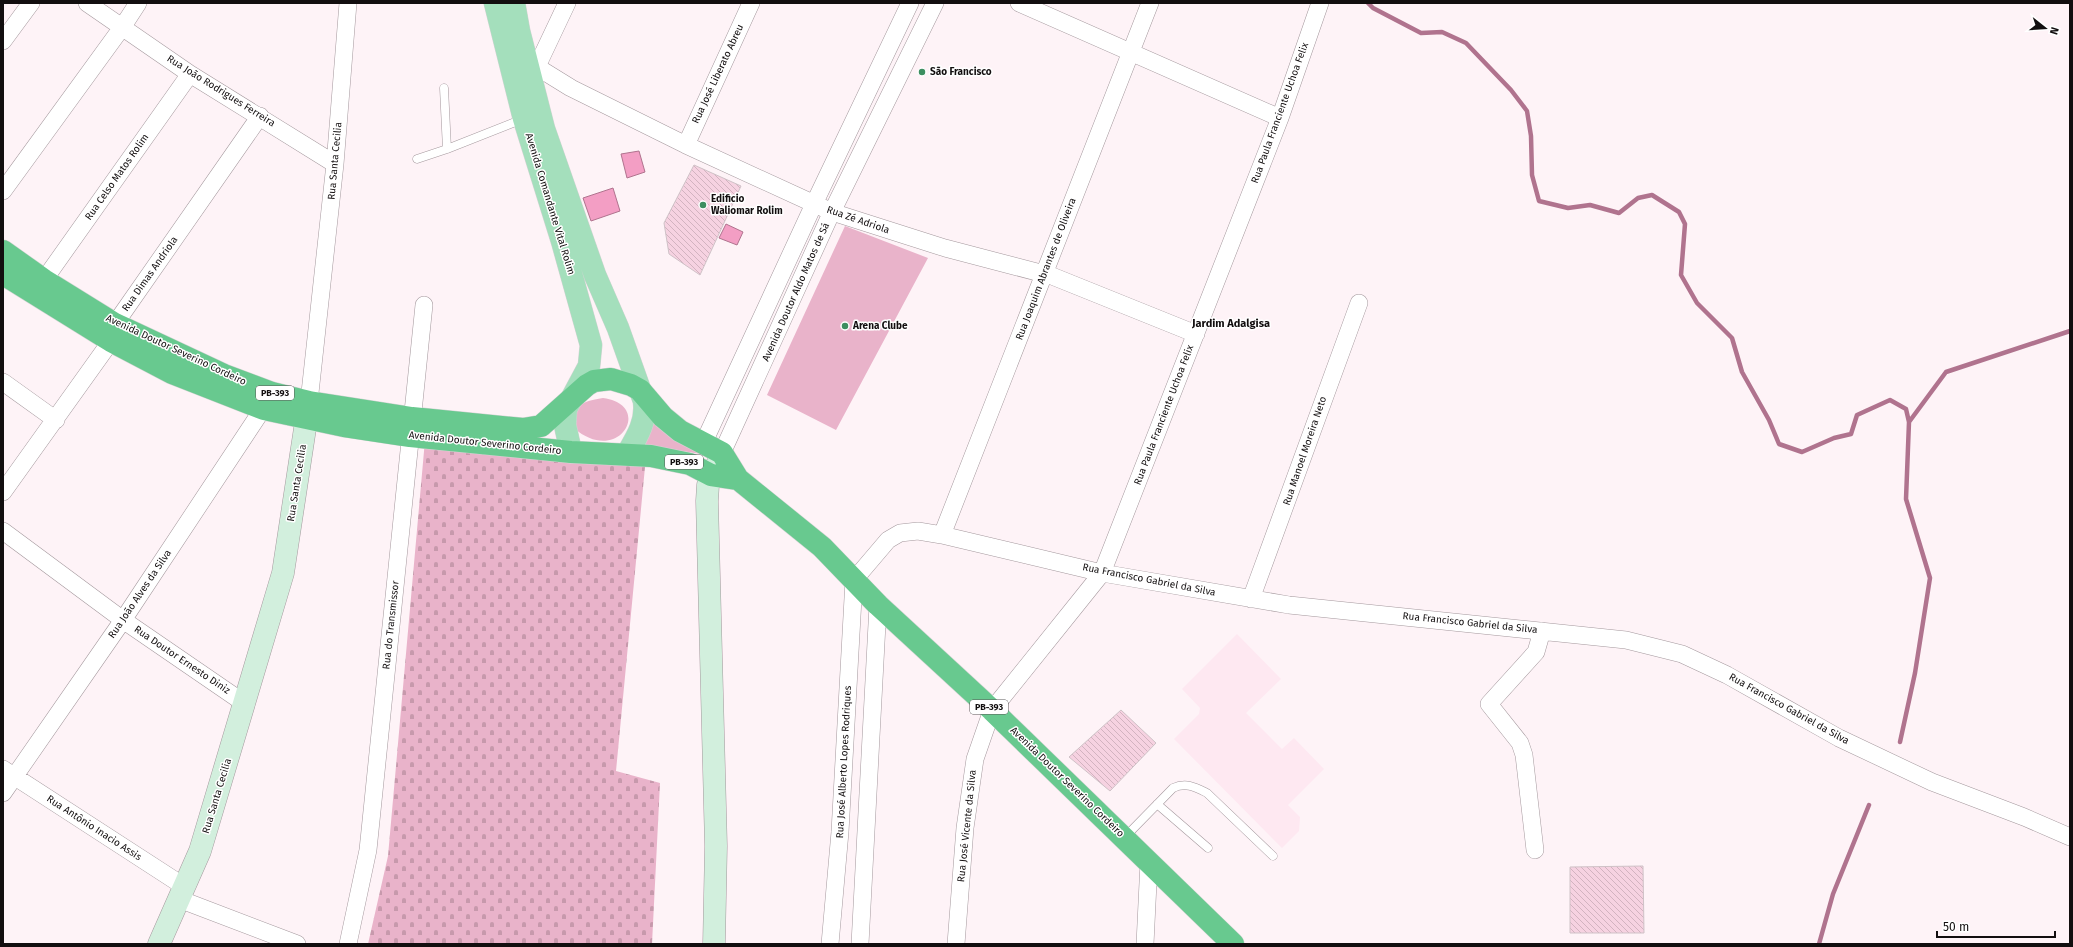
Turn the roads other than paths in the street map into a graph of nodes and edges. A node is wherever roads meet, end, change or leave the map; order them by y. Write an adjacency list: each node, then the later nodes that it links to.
1 (31, 3): 15 (street)
2 (87, 3): 14 (street, Rua João Rodrigues Ferreira)
3 (138, 3): 14 (street)
4 (348, 3): 26 (street, Rua Santa Cecilia)
5 (495, 3): 22 (main road, Avenida Comandante Vital Rolim)
6 (514, 3): 17 (main road, Avenida Comandante Vital Rolim)
7 (567, 3): 17 (street)
8 (751, 3): 23 (street, Rua José Liberato Abreu)
9 (910, 3): 28 (street, Avenida Doutor Aldo Matos de Sá)
10 (935, 3): 29 (street, Avenida Doutor Aldo Matos de Sá)
11 (1019, 3): 16 (street)
12 (1150, 3): 16 (street, Rua Joaquim Abrantes de Oliveira)
13 (1320, 3): 21 (street, Rua Paula Franciente Uchoa Felix)
14 (123, 26): 18 (street, Rua João Rodrigues Ferreira); 27 (street)
15 (3, 41)
16 (1130, 53): 21 (street); 32 (street, Rua Joaquim Abrantes de Oliveira)
17 (534, 73): 23 (street, Rua Zé Adriola); 39 (main road, Avenida Comandante Vital Rolim)
18 (190, 74): 20 (street, Rua João Rodrigues Ferreira); 33 (street, Rua Celso Matos Rolim)
19 (444, 88): 24 (lane)
20 (260, 116): 26 (street, Rua João Rodrigues Ferreira); 36 (street, Rua Dimas Andriola)
21 (1280, 118): 37 (street, Rua Paula Franciente Uchoa Felix)
22 (524, 119): 24 (lane); 41 (main road, Avenida Comandante Vital Rolim)
23 (686, 145): 28 (street, Rua Zé Adriola)
24 (447, 149): 25 (lane)
25 (417, 159)
26 (335, 164): 42 (street, Rua Santa Cecilia)
27 (3, 191)
28 (814, 204): 29 (street, Rua Zé Adriola); 45 (street, Avenida Doutor Aldo Matos de Sá)
29 (832, 212): 32 (street, Rua Zé Adriola); 47 (street, Avenida Doutor Aldo Matos de Sá)
30 (3, 251): 33 (highway, Avenida Doutor Severino Cordeiro / PB-393)
31 (3, 274): 36 (highway, Avenida Doutor Severino Cordeiro / PB-393)
32 (1044, 274): 37 (street, Rua Zé Adriola); 53 (street, Rua Joaquim Abrantes de Oliveira)
33 (44, 280): 36 (highway, Avenida Doutor Severino Cordeiro / PB-393)
34 (1359, 303): 56 (street, Rua Manoel Moreira Neto)
35 (424, 305): 44 (street, Rua do Transmissor)
36 (113, 333): 40 (highway, Avenida Doutor Severino Cordeiro / PB-393); 43 (street, Rua Dimas Andriola)
37 (1196, 334): 54 (street, Rua Paula Franciente Uchoa Felix)
38 (3, 382): 43 (street)
39 (640, 390): 41 (highway); 45 (highway, Avenida Doutor Severino Cordeiro / PB-393); 48 (main road)
40 (268, 401): 42 (highway, Avenida Doutor Severino Cordeiro / PB-393); 58 (street, Rua João Alves da Silva)
41 (570, 401): 44 (highway, Avenida Doutor Severino Cordeiro / PB-393); 46 (main road)
42 (308, 410): 44 (highway, Avenida Doutor Severino Cordeiro / PB-393); 60 (street, Rua Santa Cecilia)
43 (56, 420): 51 (street, Rua Dimas Andriola)
44 (411, 427): 46 (highway, Avenida Doutor Severino Cordeiro / PB-393); 74 (street, Rua do Transmissor)
45 (704, 442): 47 (highway, Avenida Doutor Severino Cordeiro / PB-393)
46 (571, 452): 48 (highway)
47 (722, 453): 49 (street); 50 (highway, Avenida Doutor Severino Cordeiro / PB-393)
48 (627, 454): 49 (highway, PB-393)
49 (711, 475): 50 (highway, PB-393); 75 (street)
50 (738, 479): 55 (highway, Avenida Doutor Severino Cordeiro / PB-393)
51 (3, 492)
52 (3, 531): 58 (street, Rua Doutor Ernesto Diniz)
53 (942, 535): 54 (street, Rua Francisco Gabriel da Silva); 55 (street, Rua Francisco Gabriel da Silva)
54 (1102, 573): 56 (street, Rua Francisco Gabriel da Silva); 61 (street, Rua Paula Franciente Uchoa Felix)
55 (854, 580): 57 (highway, Avenida Doutor Severino Cordeiro / PB-393); 76 (street, Rua José Alberto Lopes Rodriques)
56 (1251, 599): 59 (street, Rua Francisco Gabriel da Silva)
57 (878, 605): 61 (highway, Avenida Doutor Severino Cordeiro / PB-393); 77 (street)
58 (123, 620): 60 (street, Rua Doutor Ernesto Diniz); 62 (street, Rua João Alves da Silva)
59 (1542, 631): 65 (street, Rua Francisco Gabriel da Silva); 68 (street)
60 (244, 703): 71 (street, Rua Santa Cecilia)
61 (992, 710): 66 (highway, Avenida Doutor Severino Cordeiro / PB-393); 78 (street, Rua José Vicente da Silva)
62 (8, 773): 63 (street, Rua João Alves da Silva); 71 (street, Rua Antônio Inacio Assis)
63 (3, 793)
64 (1157, 804): 66 (lane); 67 (lane); 69 (lane)
65 (2070, 837)
66 (1124, 838): 70 (highway, Avenida Doutor Severino Cordeiro / PB-393)
67 (1208, 848)
68 (1535, 850)
69 (1273, 856)
70 (1149, 862): 79 (street); 80 (highway, Avenida Doutor Severino Cordeiro / PB-393)
71 (182, 893): 72 (street, Rua Santa Cecilia); 73 (street, Rua Antônio Inacio Assis)
72 (159, 944)
73 (298, 944)
74 (348, 944)
75 (714, 944)
76 (830, 944)
77 (860, 944)
78 (956, 944)
79 (1144, 944)
80 (1233, 944)

